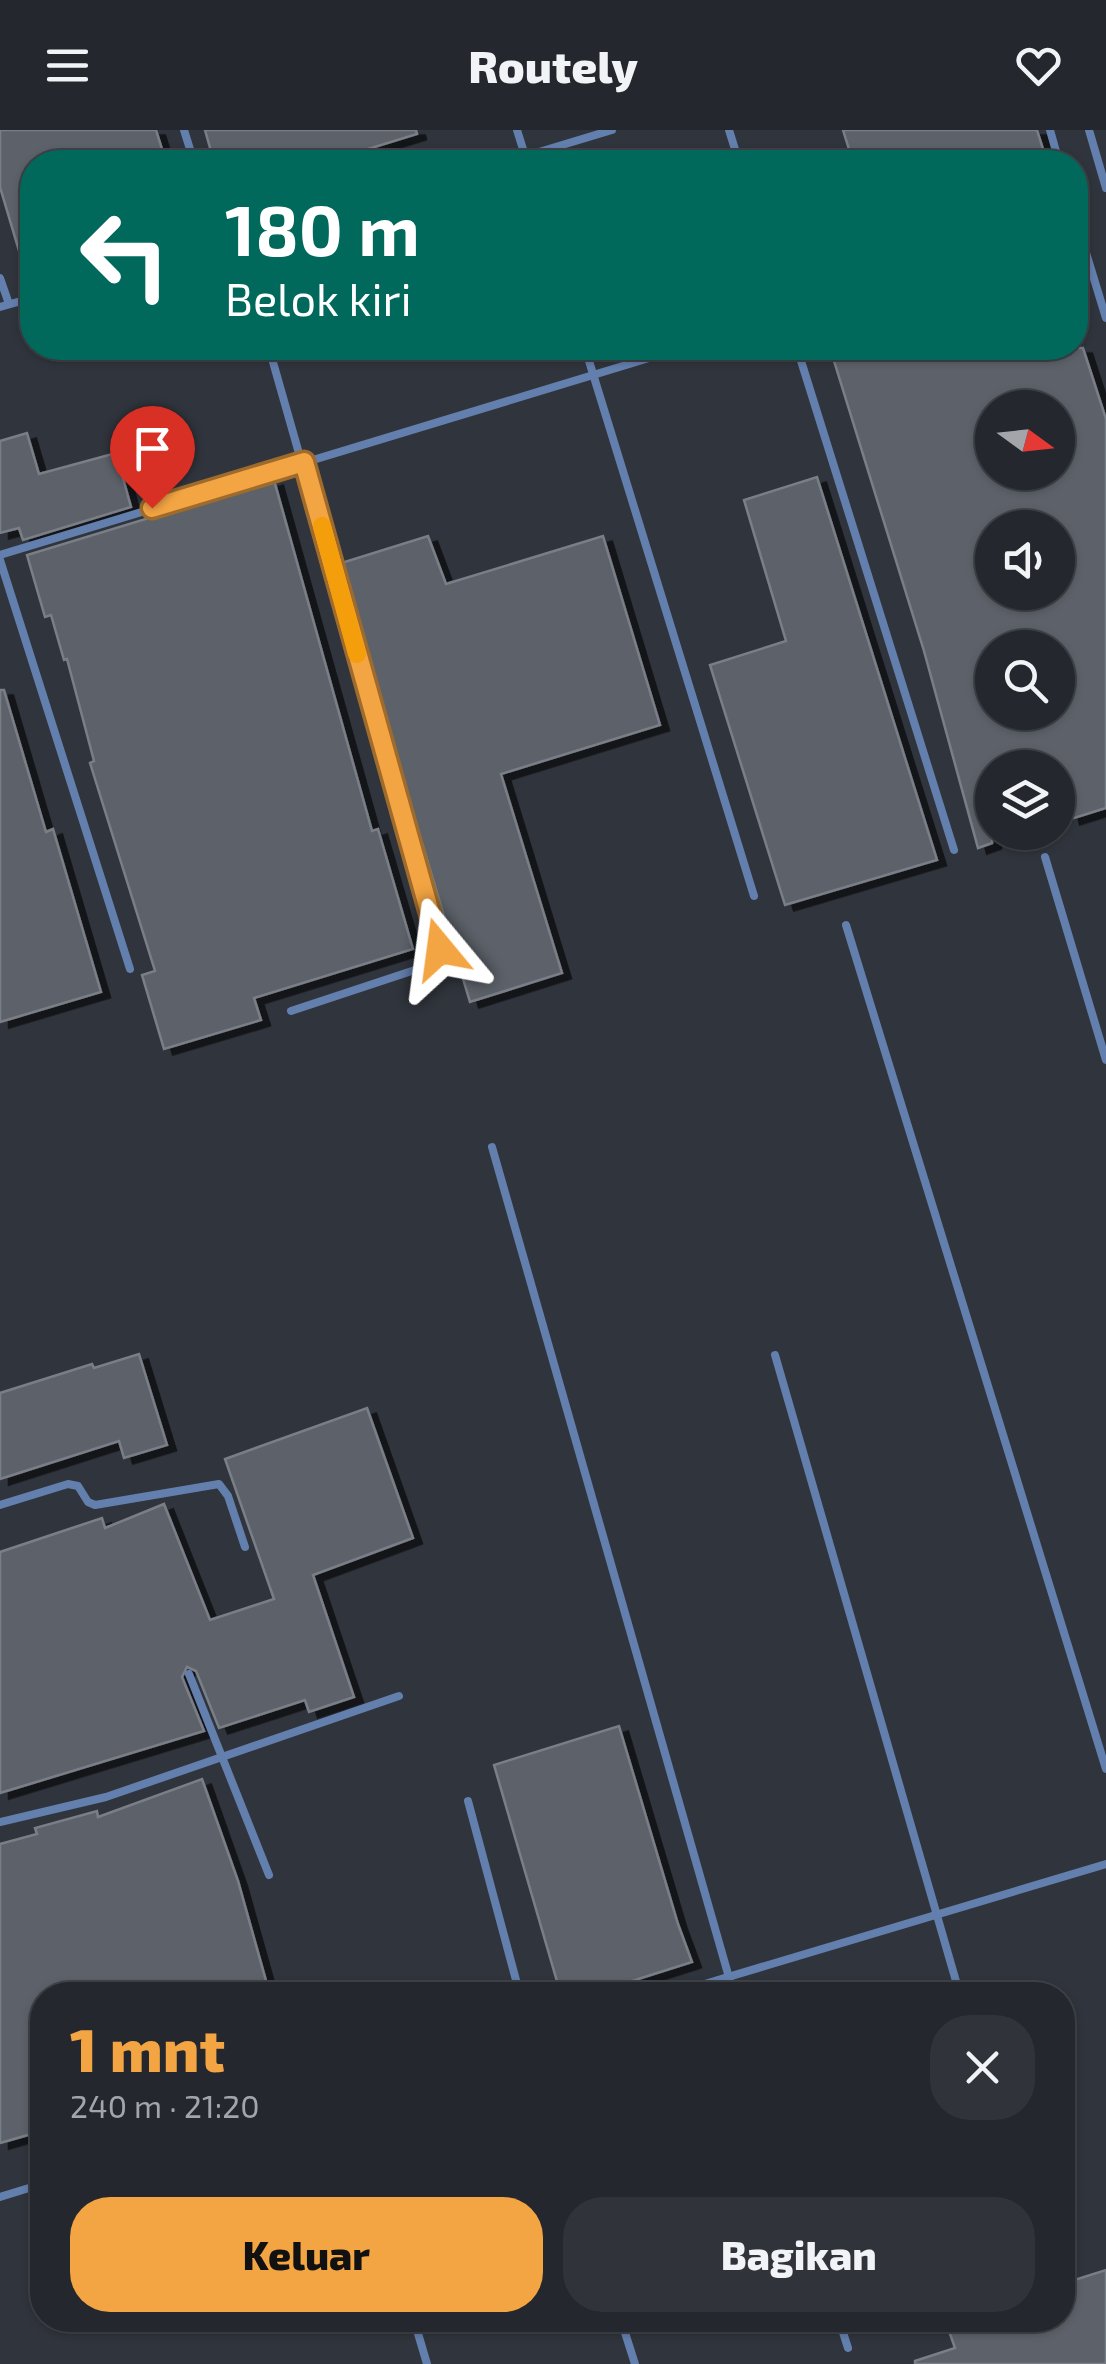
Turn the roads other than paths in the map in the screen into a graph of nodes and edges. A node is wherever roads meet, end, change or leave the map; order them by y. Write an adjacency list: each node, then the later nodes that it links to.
1 (612, 130): 3 (lane)
2 (1089, 130): 4 (lane)
3 (555, 150)
4 (1106, 188)
5 (1088, 259): 8 (lane)
6 (0, 278): 7 (lane)
7 (4, 306)
8 (1106, 318)
9 (274, 360): 14 (lane)
10 (588, 360): 13 (lane)
11 (641, 360): 13 (lane)
12 (801, 360): 16 (lane)
13 (593, 374): 14 (lane); 18 (lane)
14 (304, 462): 15 (lane); 21 (lane)
15 (0, 558): 20 (lane)
16 (954, 850)
17 (1045, 857): 22 (lane)
18 (754, 896)
19 (846, 924): 30 (lane)
20 (130, 969)
21 (291, 1011)
22 (1106, 1060)
23 (492, 1148): 36 (lane)
24 (774, 1355): 35 (lane)
25 (0, 1505): 26 (lane)
26 (244, 1547)
27 (189, 1674): 29 (lane)
28 (398, 1696): 29 (lane)
29 (223, 1758): 32 (lane); 34 (lane)
30 (1106, 1769)
31 (468, 1801): 37 (lane)
32 (0, 1822)
33 (1106, 1864): 35 (lane)
34 (270, 1875)
35 (938, 1914): 36 (lane); 40 (lane)
36 (728, 1978): 38 (lane); 39 (lane)
37 (517, 1982)
38 (714, 1982)
39 (729, 1982)
40 (956, 1982)
41 (30, 2187): 42 (lane)
42 (0, 2196)
43 (418, 2332): 47 (lane)
44 (625, 2332): 48 (lane)
45 (843, 2332): 46 (lane)
46 (848, 2348)
47 (427, 2364)
48 (635, 2364)

